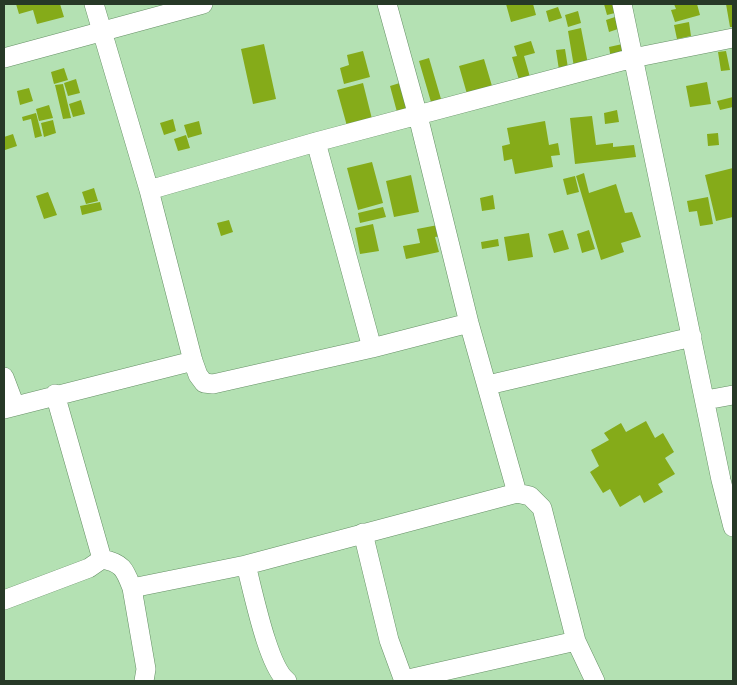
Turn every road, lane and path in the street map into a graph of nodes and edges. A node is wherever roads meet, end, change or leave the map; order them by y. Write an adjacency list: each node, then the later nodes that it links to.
1 (94, 4): 5 (street)
2 (203, 4): 5 (street)
3 (387, 4): 9 (street)
4 (622, 4): 8 (street)
5 (102, 31): 7 (street); 11 (street)
6 (733, 38): 8 (street)
7 (4, 58)
8 (632, 58): 9 (street); 13 (street)
9 (418, 116): 10 (street); 12 (street)
10 (316, 142): 11 (street); 14 (street)
11 (149, 190): 15 (street)
12 (468, 323): 14 (street); 17 (street)
13 (692, 337): 17 (street); 20 (street)
14 (372, 348): 15 (street)
15 (193, 361): 18 (street)
16 (4, 377): 21 (street)
17 (488, 385): 23 (street)
18 (55, 394): 21 (street); 26 (street)
19 (733, 394): 20 (street)
20 (706, 400): 22 (street)
21 (10, 408)
22 (727, 479): 24 (street)
23 (517, 493): 25 (street); 30 (street)
24 (733, 527)
25 (362, 533): 27 (street); 33 (street)
26 (102, 559): 28 (street); 29 (street)
27 (246, 566): 28 (street); 32 (street)
28 (132, 588): 31 (street)
29 (4, 600)
30 (576, 641): 33 (street); 34 (street)
31 (144, 681)
32 (287, 681)
33 (404, 681)
34 (595, 681)

